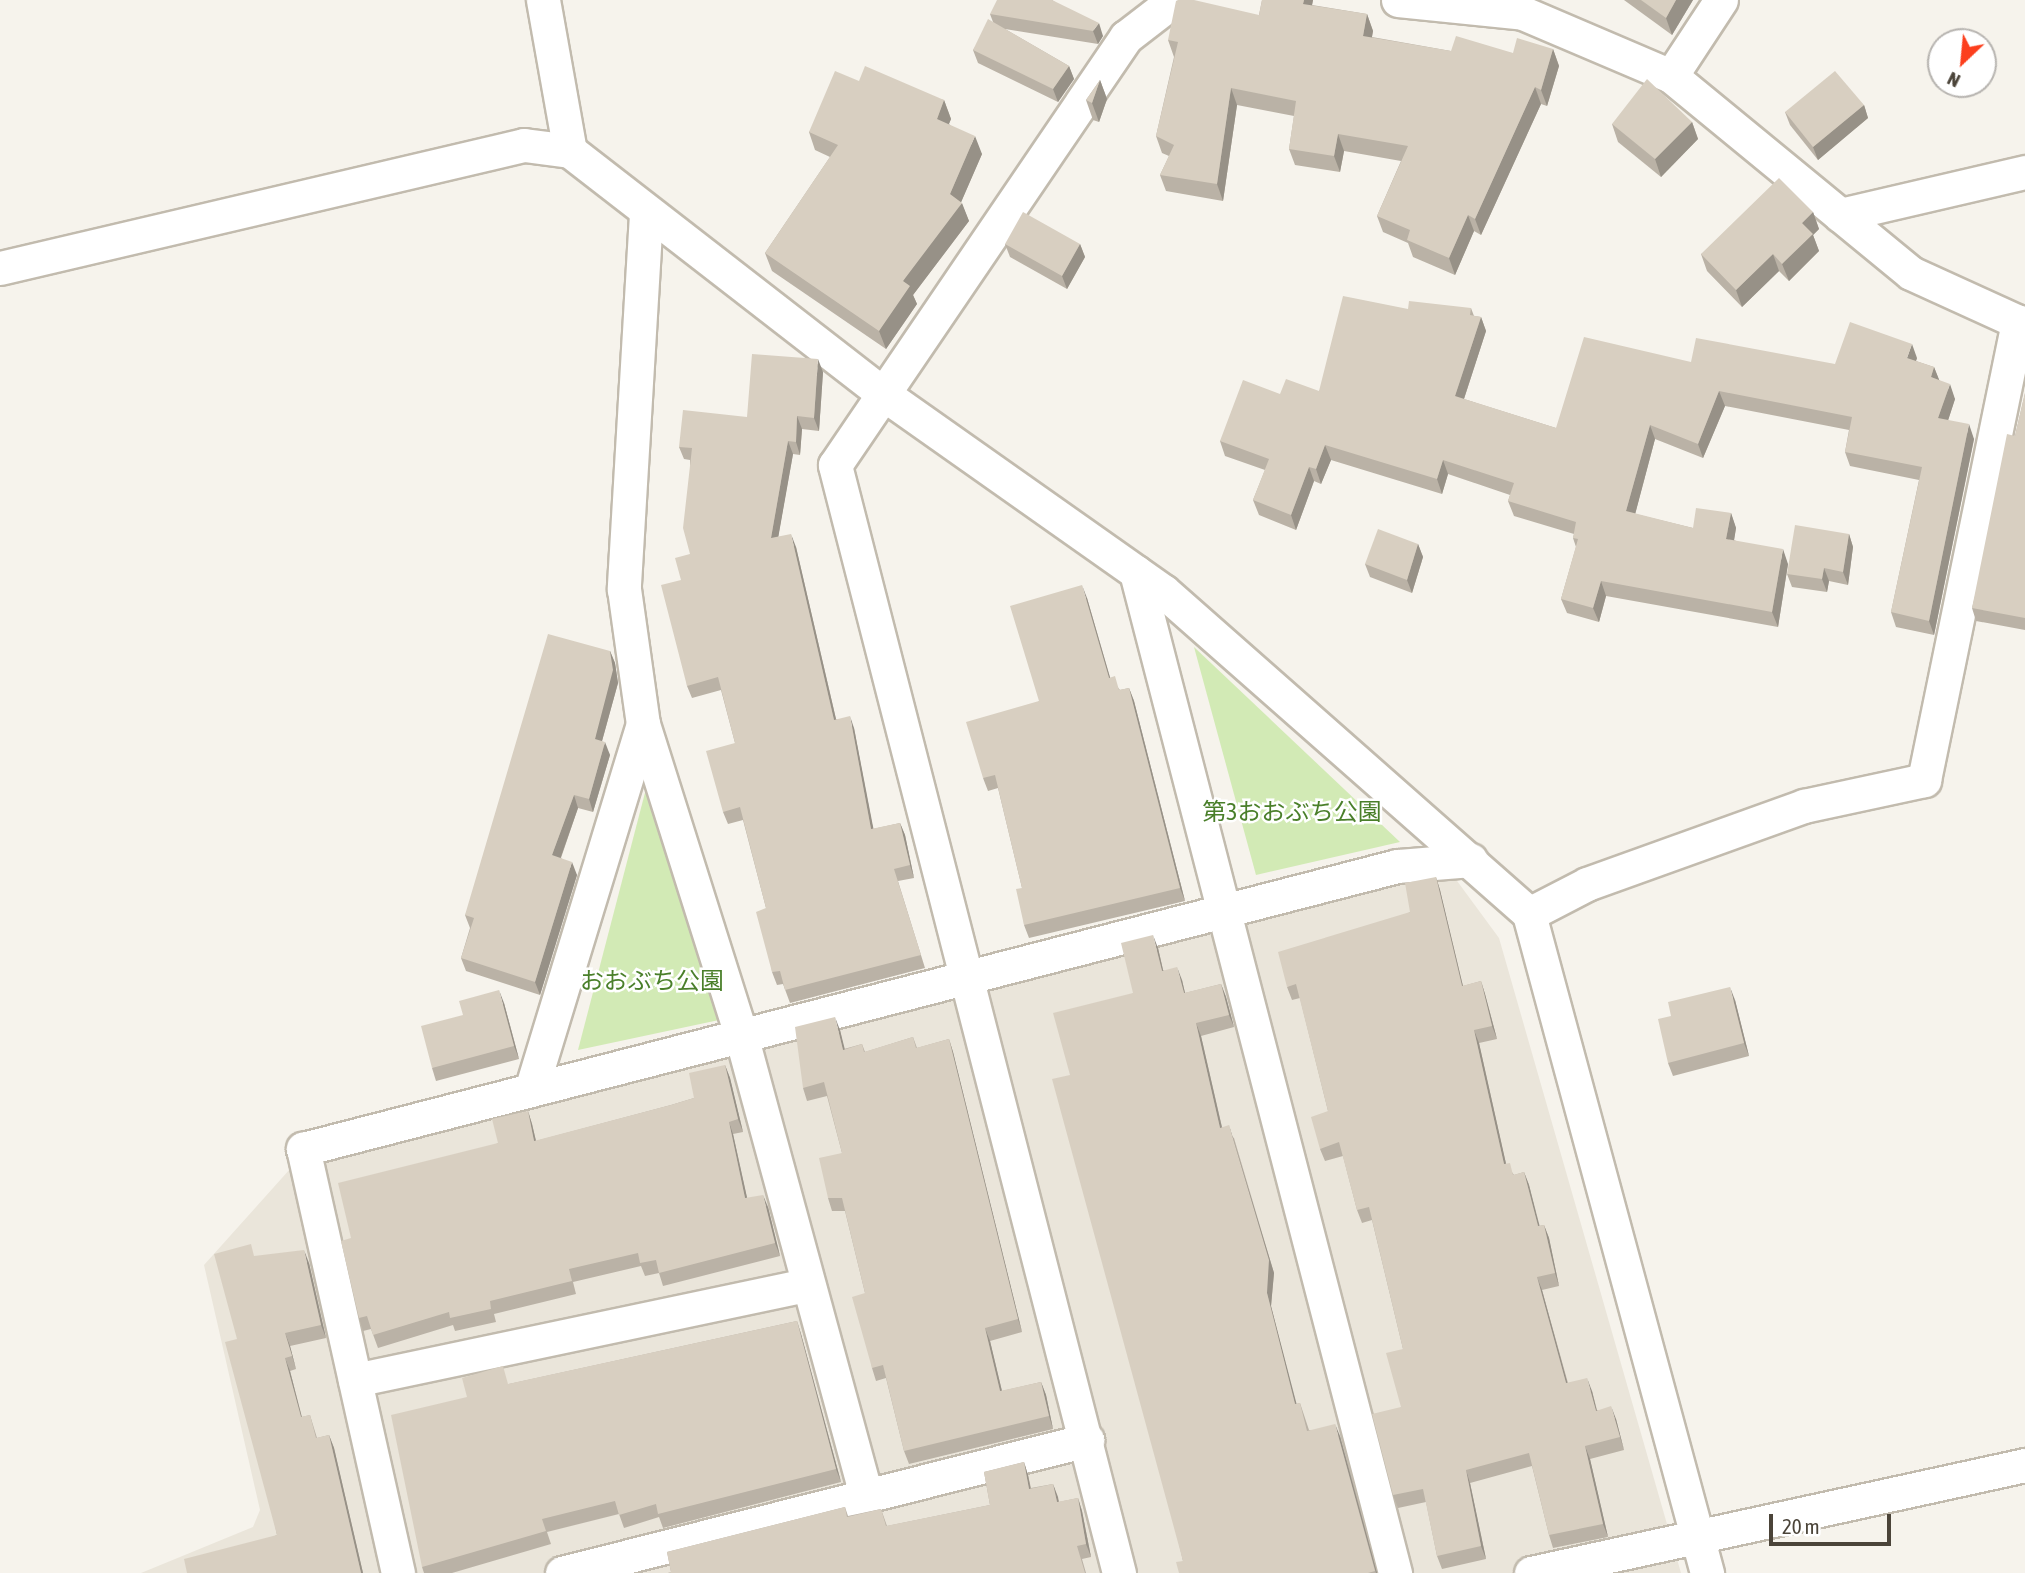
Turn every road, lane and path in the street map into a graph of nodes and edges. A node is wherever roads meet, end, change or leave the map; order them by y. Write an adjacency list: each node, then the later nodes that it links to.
1 (543, 0): 6 (street)
2 (1174, 0): 12 (street)
3 (1398, 0): 5 (street)
4 (1721, 0): 5 (street)
5 (1671, 76): 9 (street)
6 (570, 151): 8 (street); 10 (street)
7 (2025, 172): 9 (street)
8 (646, 214): 12 (street); 14 (street)
9 (1840, 215): 11 (street)
10 (0, 268)
11 (2021, 324): 17 (street)
12 (885, 395): 13 (street); 18 (street)
13 (1136, 572): 15 (street); 16 (street)
14 (643, 724): 19 (street); 20 (street)
15 (1471, 860): 16 (street); 17 (street)
16 (1220, 911): 18 (street); 30 (street)
17 (1529, 914): 26 (street)
18 (971, 976): 19 (street); 23 (street)
19 (741, 1035): 20 (street); 21 (street)
20 (530, 1090): 22 (street)
21 (807, 1285): 22 (street); 25 (street)
22 (355, 1380): 27 (street)
23 (1087, 1440): 25 (street); 29 (street)
24 (2025, 1465): 26 (street)
25 (866, 1496): 28 (street)
26 (1698, 1538): 31 (street); 32 (street)
27 (398, 1573)
28 (562, 1573)
29 (1119, 1573)
30 (1395, 1573)
31 (1531, 1573)
32 (1707, 1573)

